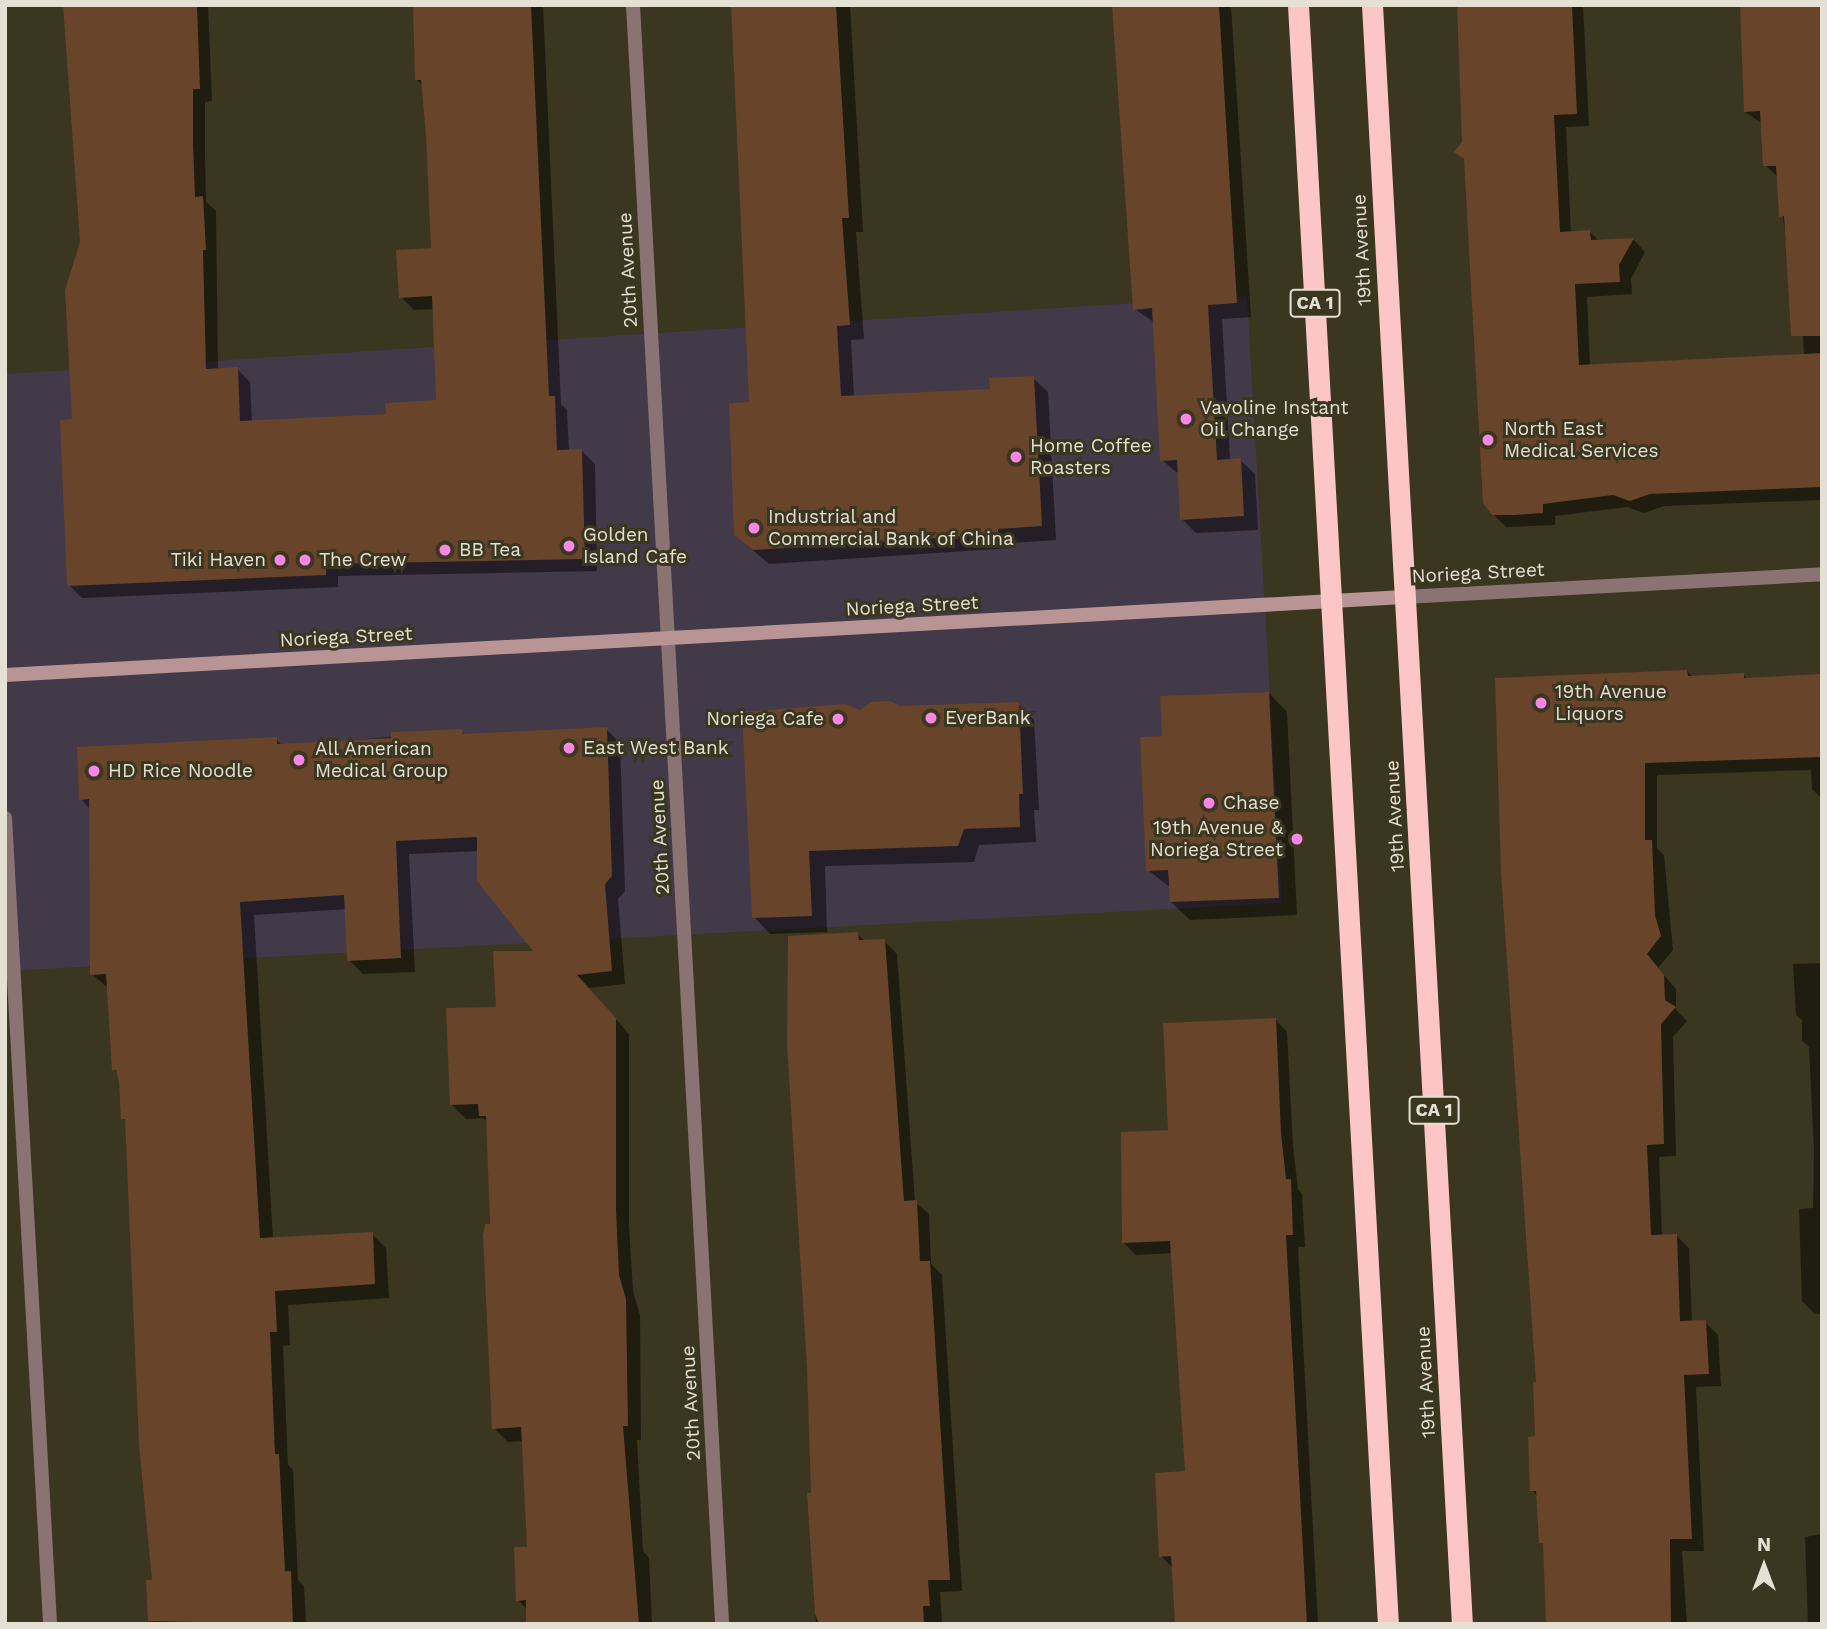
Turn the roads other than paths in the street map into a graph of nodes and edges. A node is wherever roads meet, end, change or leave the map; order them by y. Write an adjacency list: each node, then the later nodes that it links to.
1 (633, 5): 7 (street, 20th Avenue)
2 (1298, 5): 6 (highway, CA 1)
3 (1372, 5): 5 (highway, 19th Avenue / CA 1)
4 (1822, 574): 5 (street, Noriega Street)
5 (1404, 597): 6 (street, Noriega Street); 13 (highway, 19th Avenue / CA 1)
6 (1332, 601): 7 (street, Noriega Street); 12 (highway, CA 1)
7 (668, 640): 8 (street, Noriega Street); 11 (street, 20th Avenue)
8 (5, 675)
9 (5, 818): 10 (street)
10 (50, 1624)
11 (722, 1624)
12 (1388, 1624)
13 (1462, 1624)

